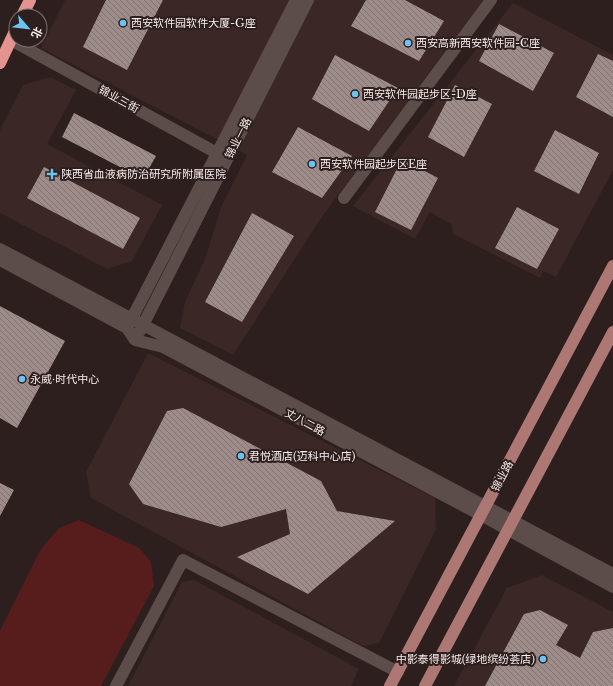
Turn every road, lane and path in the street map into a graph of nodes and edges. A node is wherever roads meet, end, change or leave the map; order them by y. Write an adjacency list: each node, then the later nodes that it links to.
1 (296, 0): 7 (street, 锦业一路)
2 (308, 0): 7 (street, 锦业一路)
3 (491, 0): 8 (street)
4 (8, 46): 6 (highway)
5 (36, 48): 7 (street, 锦业三街)
6 (0, 63)
7 (223, 156): 12 (street, 锦业一路); 13 (street, 锦业一路)
8 (344, 198)
9 (0, 249): 12 (street, 丈八二路)
10 (0, 260): 12 (street, 丈八二路)
11 (613, 266): 16 (main road, 锦业路)
12 (130, 323): 13 (street, 丈八二路); 15 (street, 丈八二路)
13 (144, 325): 15 (street, 锦业一路); 16 (street, 丈八二路)
14 (613, 332): 17 (main road)
15 (135, 340): 16 (street, 丈八二路)
16 (484, 511): 17 (street, 丈八二路); 20 (main road, 锦业路)
17 (510, 526): 18 (street, 丈八二路); 19 (street, 丈八二路); 23 (main road)
18 (613, 574)
19 (613, 587)
20 (398, 672): 21 (street); 22 (main road, 锦业路)
21 (116, 686)
22 (390, 686)
23 (425, 686)

